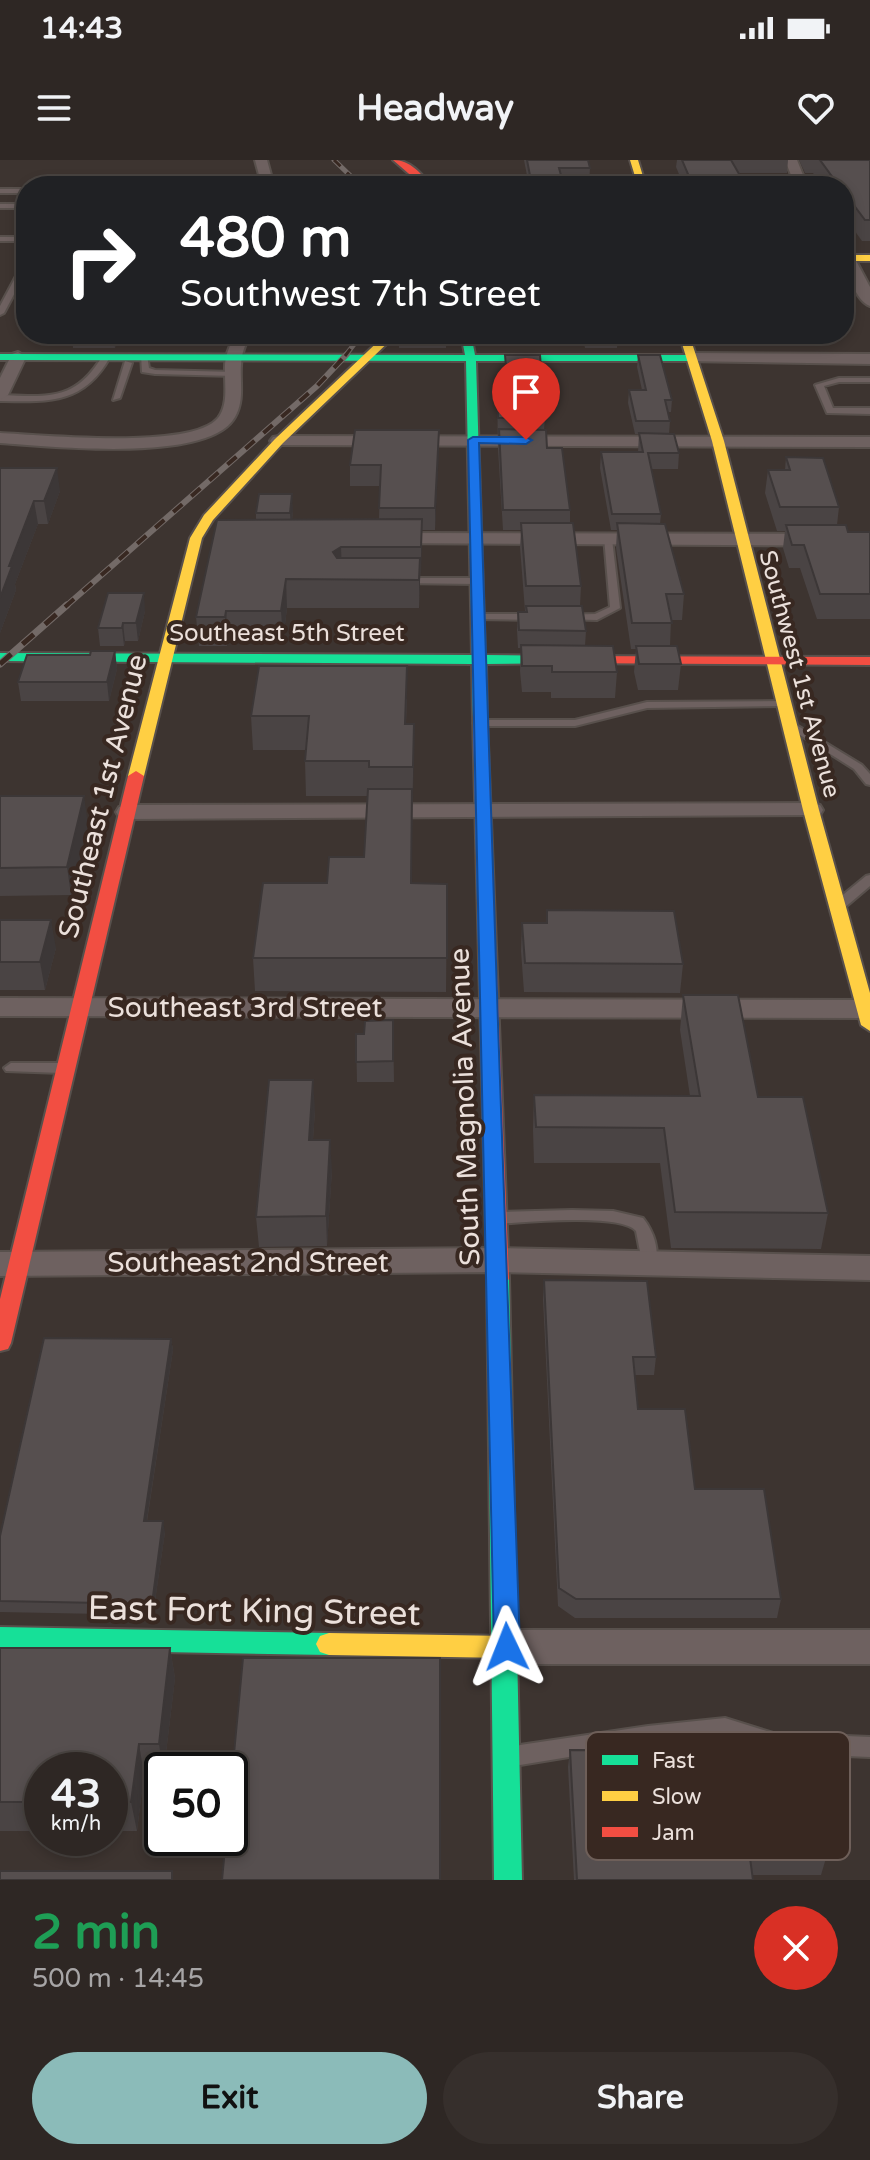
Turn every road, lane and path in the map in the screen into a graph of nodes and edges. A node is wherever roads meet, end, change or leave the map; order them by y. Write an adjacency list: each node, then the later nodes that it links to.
1 (397, 160): 2 (main road)
2 (419, 176)
3 (854, 273): 5 (street)
4 (16, 283): 6 (lane)
5 (870, 302)
6 (0, 313)
7 (240, 344): 18 (street)
8 (381, 344): 13 (main road, Southeast 1st Avenue)
9 (468, 344): 14 (main road, South Magnolia Avenue)
10 (686, 344): 15 (main road, Southwest 1st Avenue)
11 (9, 357): 12 (main road); 20 (street)
12 (106, 357): 17 (main road); 20 (lane)
13 (365, 358): 14 (main road); 18 (main road); 25 (main road, Southeast 1st Avenue)
14 (471, 358): 15 (main road); 24 (main road, South Magnolia Avenue)
15 (690, 358): 16 (street); 26 (main road, Southwest 1st Avenue)
16 (870, 359)
17 (136, 360): 18 (main road); 21 (lane)
18 (235, 366): 23 (street)
19 (870, 380): 22 (lane)
20 (0, 396)
21 (116, 398)
22 (870, 411)
23 (0, 438)
24 (473, 440): 25 (street); 26 (street); 29 (main road, South Magnolia Avenue)
25 (279, 441): 36 (main road, Southeast 1st Avenue)
26 (718, 441): 27 (street); 31 (main road, Southwest 1st Avenue)
27 (870, 442)
28 (366, 539): 29 (street)
29 (475, 539): 30 (street); 34 (main road, South Magnolia Avenue)
30 (607, 539): 31 (street); 35 (lane)
31 (741, 539): 32 (street); 39 (main road, Southwest 1st Avenue)
32 (870, 540)
33 (387, 581): 34 (lane)
34 (476, 581): 35 (main road, South Magnolia Avenue)
35 (477, 617): 38 (main road, South Magnolia Avenue)
36 (165, 656): 37 (main road, Southeast 5th Street); 38 (main road, Southeast 5th Street); 47 (main road, Southeast 1st Avenue)
37 (0, 657)
38 (479, 658): 39 (main road, Southeast 5th Street); 42 (main road, South Magnolia Avenue)
39 (773, 661): 40 (main road, Southeast 5th Street); 41 (main road, Southwest 1st Avenue)
40 (870, 661)
41 (784, 704): 42 (lane); 43 (main road, Southwest 1st Avenue)
42 (479, 723): 45 (main road, South Magnolia Avenue)
43 (789, 724): 44 (lane); 46 (main road, Southwest 1st Avenue)
44 (870, 781)
45 (481, 810): 46 (street); 47 (street); 52 (main road, South Magnolia Avenue)
46 (811, 810): 49 (main road, Southwest 1st Avenue)
47 (128, 812): 51 (main road, Southeast 1st Avenue)
48 (870, 879): 49 (lane)
49 (837, 906): 53 (main road, Southwest 1st Avenue)
50 (0, 1007): 51 (street, Southeast 3rd Street)
51 (80, 1007): 52 (street, Southeast 3rd Street); 55 (main road, Southeast 1st Avenue)
52 (490, 1007): 53 (street, Southeast 3rd Street); 56 (main road, South Magnolia Avenue)
53 (868, 1014)
54 (11, 1068): 55 (lane)
55 (66, 1068): 59 (main road, Southeast 1st Avenue)
56 (495, 1218): 57 (main road, South Magnolia Avenue); 58 (lane)
57 (496, 1260): 58 (street, Southeast 2nd Street); 59 (street, Southeast 2nd Street); 63 (main road, South Magnolia Avenue)
58 (649, 1263): 60 (street, Southeast 2nd Street)
59 (10, 1264): 61 (main road, Southeast 1st Avenue)
60 (870, 1268)
61 (0, 1343)
62 (0, 1638): 63 (main road, East Fort King Street)
63 (507, 1647): 64 (street); 70 (main road, South Magnolia Avenue)
64 (870, 1647)
65 (677, 1732): 66 (lane)
66 (740, 1732)
67 (586, 1745): 70 (lane)
68 (850, 1746): 69 (lane)
69 (870, 1747)
70 (507, 1757): 71 (main road, South Magnolia Avenue)
71 (508, 1880)

